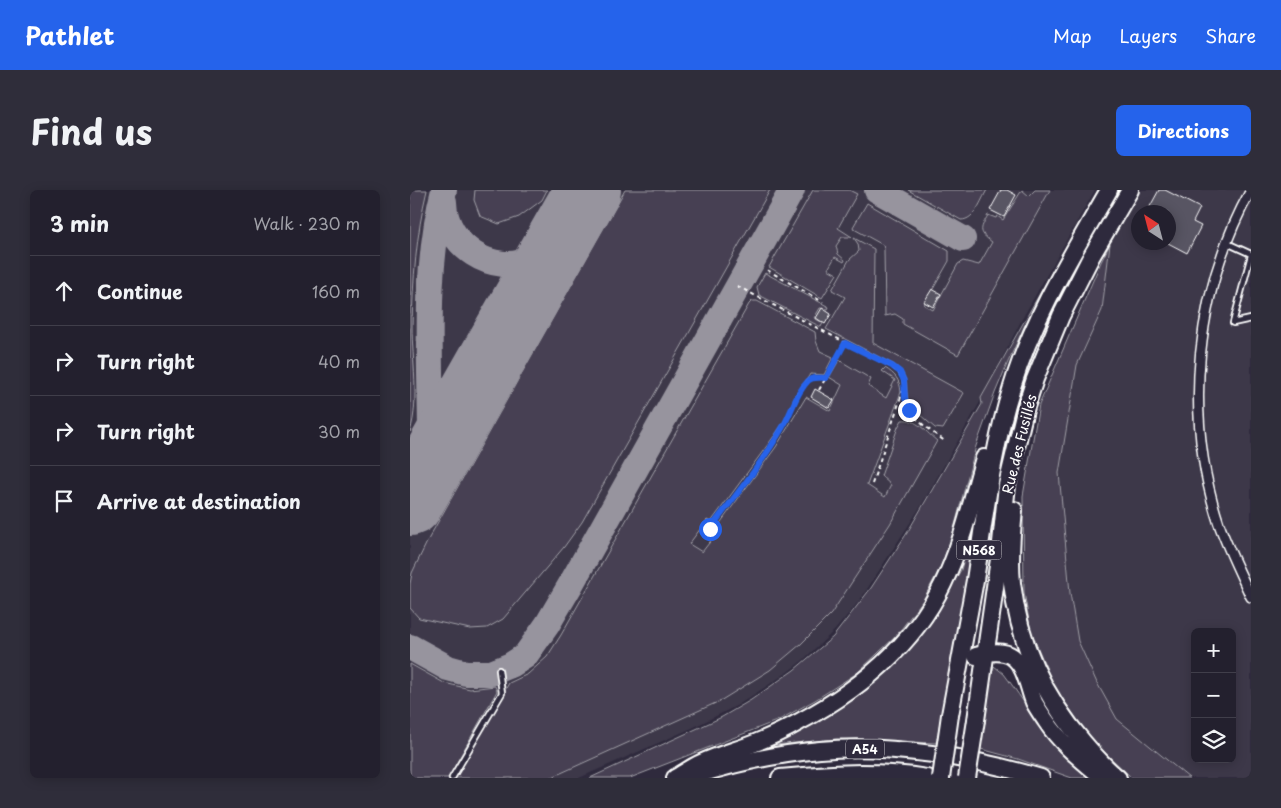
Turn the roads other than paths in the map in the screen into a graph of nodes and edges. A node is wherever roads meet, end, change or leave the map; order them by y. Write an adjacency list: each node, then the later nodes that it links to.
1 (1109, 190): 7 (highway, Rue des Fusillés / N568)
2 (1130, 190): 8 (highway, Rue des Fusillés / N568)
3 (1251, 190): 4 (street)
4 (1226, 243): 5 (lane); 9 (street)
5 (1251, 255): 6 (lane)
6 (1251, 318)
7 (1012, 386): 11 (highway, Rue des Fusillés / N568); 14 (highway)
8 (1025, 410): 10 (highway, Rue des Fusillés / N568); 22 (highway)
9 (1251, 597)
10 (984, 654): 11 (highway); 19 (highway, Rue des Fusillés / N568, bridge); 21 (highway)
11 (959, 666): 18 (highway, Rue des Fusillés / N568, bridge)
12 (499, 670): 13 (lane)
13 (452, 778)
14 (675, 778)
15 (689, 778): 20 (highway, A54)
16 (780, 778): 17 (highway, A54)
17 (927, 778)
18 (941, 778)
19 (967, 778)
20 (1041, 778)
21 (1103, 778)
22 (1118, 778)

